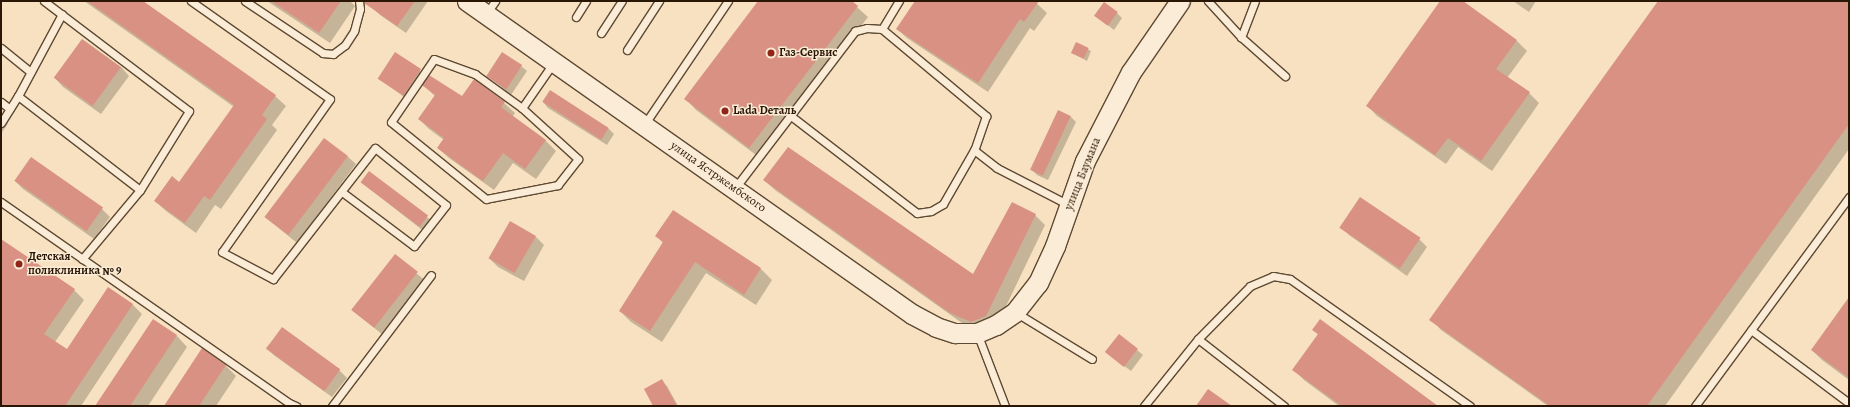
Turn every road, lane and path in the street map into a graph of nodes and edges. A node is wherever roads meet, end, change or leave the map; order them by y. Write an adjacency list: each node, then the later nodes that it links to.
1 (44, 1): 15 (lane)
2 (191, 1): 35 (lane)
3 (245, 1): 4 (lane)
4 (358, 1)
5 (467, 1): 14 (main road, улица Ястржембского)
6 (586, 1): 16 (lane)
7 (622, 1): 18 (lane)
8 (659, 1): 21 (lane)
9 (728, 1): 31 (lane)
10 (899, 1): 17 (lane)
11 (1180, 1): 38 (main road, улица Баумана)
12 (1208, 1): 19 (lane)
13 (1255, 1): 19 (lane)
14 (491, 8): 22 (main road, улица Ястржембского)
15 (62, 14): 23 (lane); 34 (lane)
16 (576, 17)
17 (882, 29): 29 (lane); 32 (lane)
18 (601, 34)
19 (1241, 38): 24 (lane)
20 (1, 48): 23 (lane)
21 (627, 50)
22 (554, 62): 27 (lane); 31 (main road, улица Ястржембского)
23 (31, 72): 25 (lane)
24 (1285, 76)
25 (18, 96): 28 (lane); 34 (lane)
26 (1, 102): 28 (lane)
27 (522, 108): 27 (lane)
28 (10, 109): 30 (lane)
29 (791, 116): 32 (lane); 33 (lane)
30 (1, 123)
31 (644, 125): 33 (main road, улица Ястржембского)
32 (974, 150): 38 (lane)
33 (734, 189): 43 (main road, улица Ястржембского)
34 (140, 190): 39 (lane)
35 (342, 192): 35 (lane)
36 (1849, 197): 42 (lane)
37 (1, 202): 39 (lane)
38 (1070, 205): 41 (main road, улица Баумана)
39 (82, 258): 47 (lane)
40 (431, 275): 48 (lane)
41 (1015, 312): 43 (main road, улица Баумана); 45 (lane)
42 (1751, 330): 46 (lane); 53 (lane)
43 (977, 333): 49 (lane)
44 (1198, 339): 50 (lane); 51 (lane); 52 (lane)
45 (1092, 359)
46 (1849, 403)
47 (296, 406)
48 (332, 406)
49 (1005, 406)
50 (1144, 406)
51 (1284, 406)
52 (1470, 406)
53 (1695, 406)

